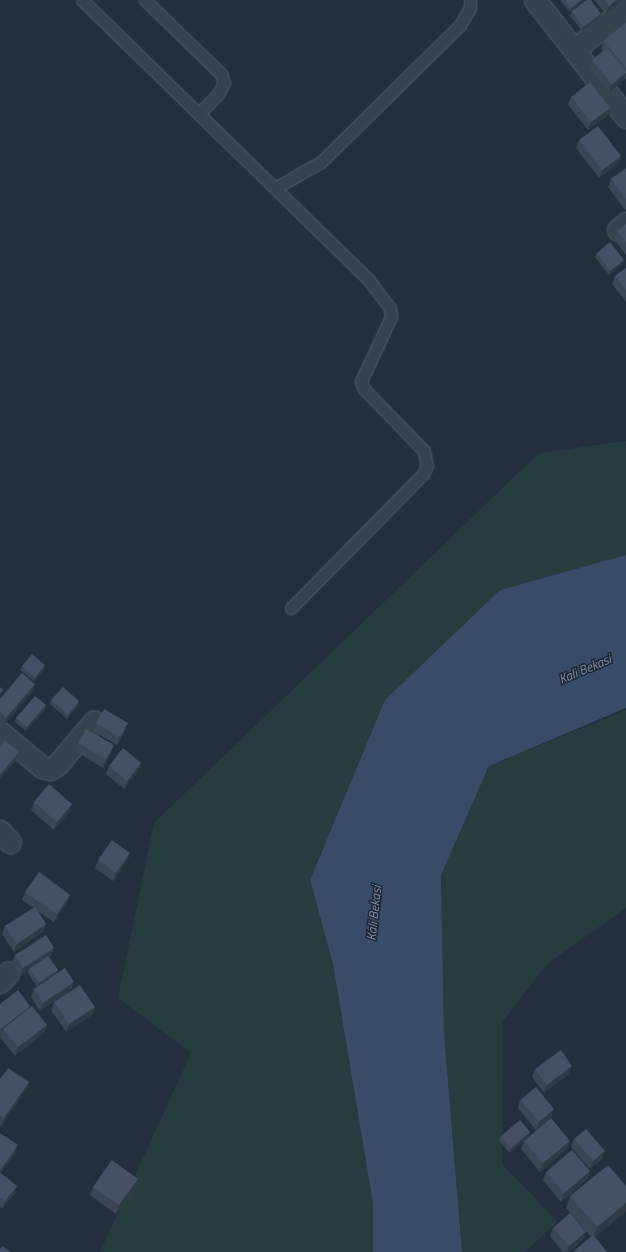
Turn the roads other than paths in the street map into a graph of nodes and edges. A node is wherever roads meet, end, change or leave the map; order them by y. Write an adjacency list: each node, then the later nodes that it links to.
1 (82, 0): 8 (lane)
2 (145, 0): 8 (lane)
3 (470, 0): 9 (lane)
4 (535, 0): 6 (street)
5 (626, 8): 6 (street)
6 (574, 50): 7 (street)
7 (623, 108)
8 (199, 114): 9 (lane)
9 (275, 188): 10 (lane)
10 (291, 608)
11 (94, 721): 12 (street)
12 (0, 732)

